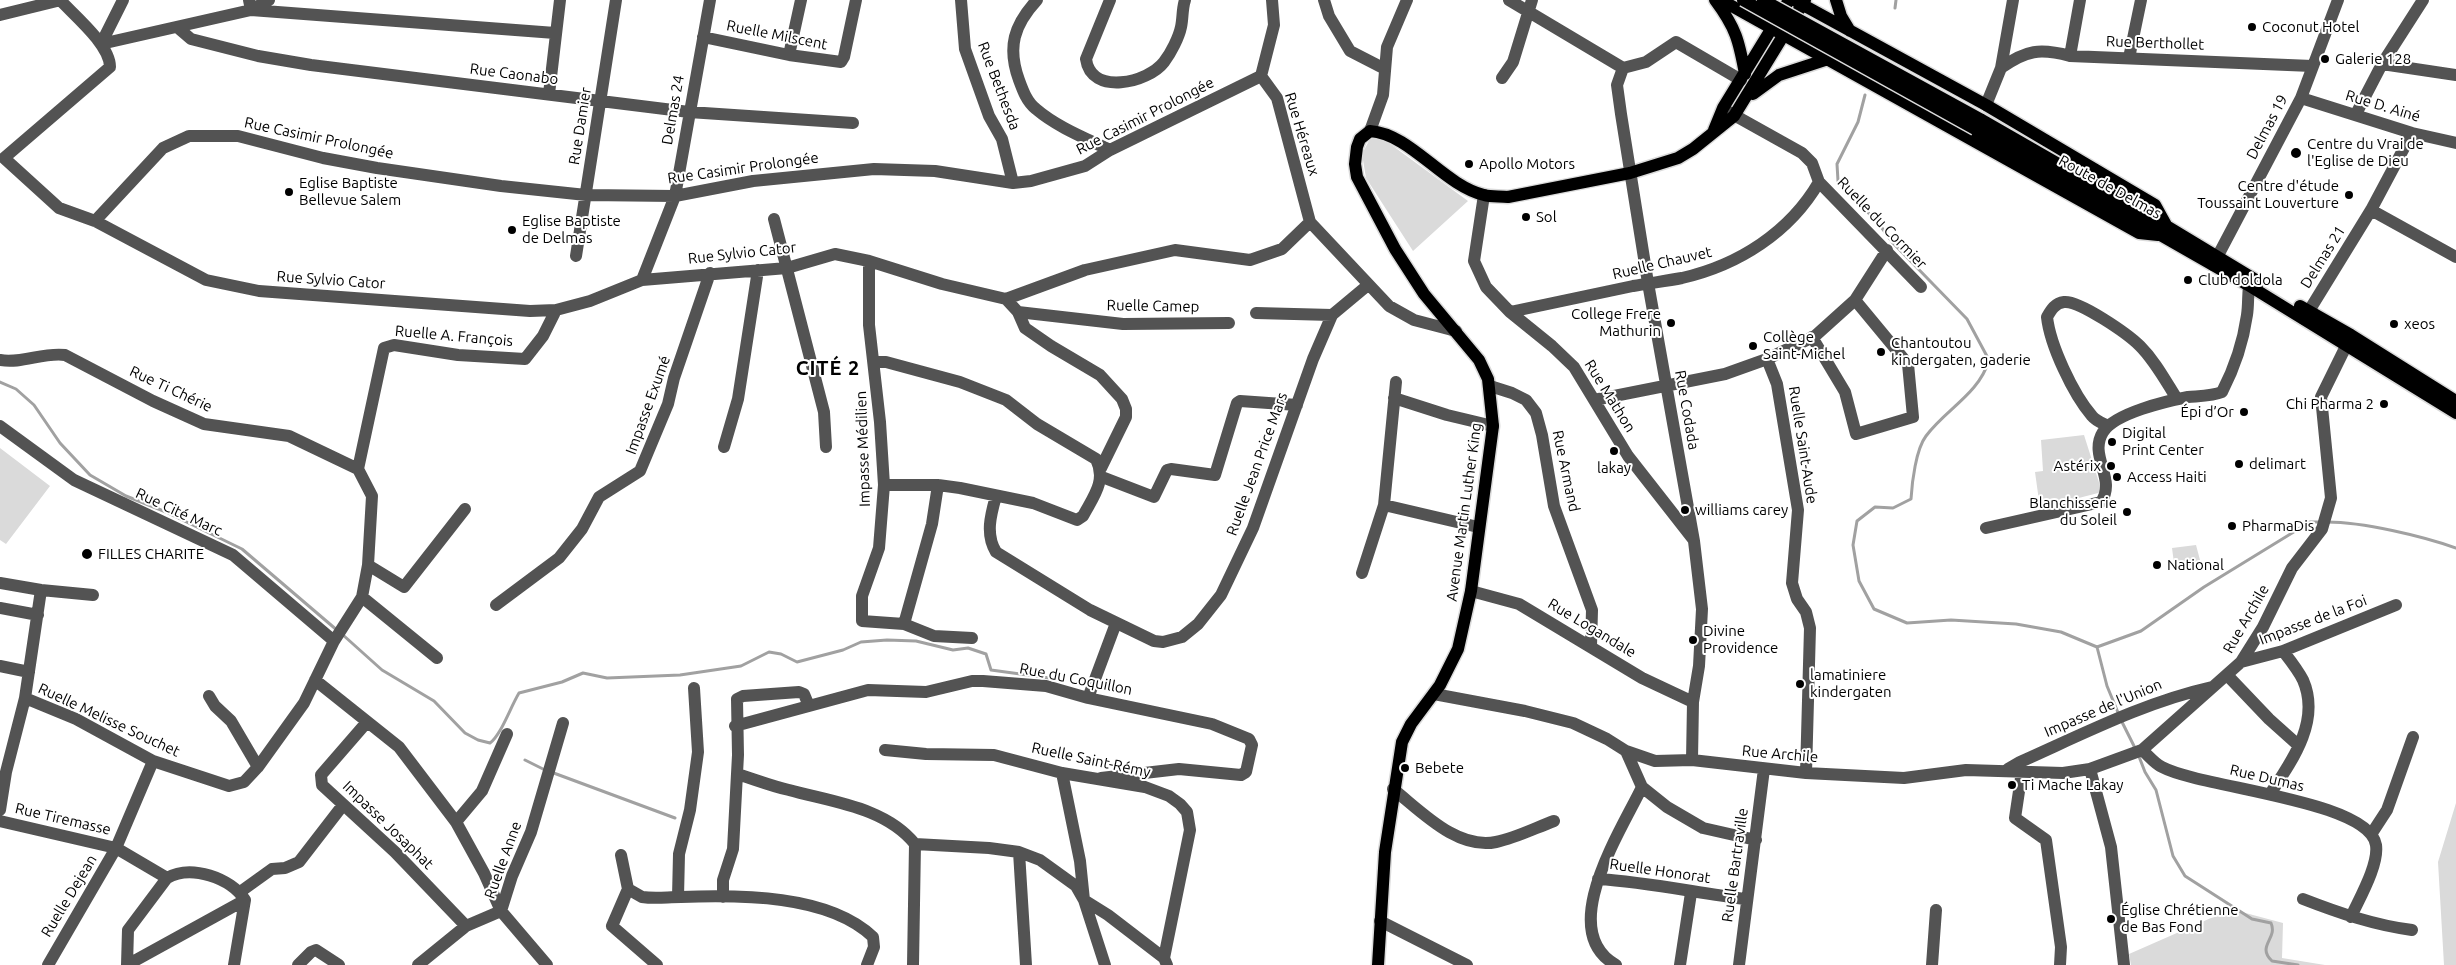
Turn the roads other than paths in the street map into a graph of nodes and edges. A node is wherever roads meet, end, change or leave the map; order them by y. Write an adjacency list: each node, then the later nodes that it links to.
1 (61, 0): 31 (street); 38 (street)
2 (123, 0): 38 (street)
3 (269, 0): 29 (street)
4 (560, 0): 35 (street)
5 (616, 0): 54 (street, Rue Damier)
6 (710, 0): 37 (street, Delmas 24)
7 (801, 0): 39 (street)
8 (856, 0): 39 (street, Ruelle Milscent)
9 (961, 0): 69 (street, Rue Bethesda)
10 (1037, 0): 66 (street)
11 (1110, 0): 12 (street)
12 (1184, 0)
13 (1272, 0): 49 (street)
14 (1324, 0): 47 (street)
15 (1408, 0): 47 (street)
16 (1509, 0): 30 (street)
17 (1715, 0): 50 (main road)
18 (1721, 0): 33 (main road)
19 (1743, 0): 61 (main road, Route de Delmas, bridge)
20 (1763, 0): 61 (main road, Route de Delmas, bridge)
21 (1789, 0): 33 (main road)
22 (1836, 0): 34 (main road)
23 (2013, 0): 46 (street)
24 (2080, 0): 40 (street)
25 (2141, 0): 41 (street)
26 (2338, 0): 44 (street, Delmas 19)
27 (2422, 0): 43 (street)
28 (1801, 2): 34 (main road); 36 (main road)
29 (250, 5): 32 (street); 35 (street)
30 (1530, 5): 45 (street); 51 (street)
31 (0, 15)
32 (177, 27): 38 (street); 52 (street, Rue Caonabo)
33 (1771, 31): 36 (main road); 50 (main road)
34 (1850, 31): 55 (main road)
35 (555, 34): 52 (street)
36 (1786, 35): 42 (main road); 57 (main road)
37 (703, 37): 39 (street, Ruelle Milscent); 58 (street, Delmas 24)
38 (100, 44): 75 (street, Rue Sylvio Cator)
39 (789, 55)
40 (2070, 56): 41 (street, Rue Berthollet); 46 (street, Rue Berthollet)
41 (2130, 58): 44 (street, Rue Berthollet)
42 (1828, 59): 57 (main road); 77 (main road)
43 (2382, 64): 48 (street); 59 (street)
44 (2312, 66): 53 (street, Delmas 19)
45 (1623, 68): 50 (street); 67 (street, Rue Codada)
46 (2001, 68): 55 (street)
47 (1385, 69): 62 (street)
48 (2456, 75)
49 (1261, 76): 66 (street, Rue Casimir Prolongée); 76 (street, Rue Héreaux)
50 (1743, 77): 56 (main road)
51 (1502, 78)
52 (549, 94): 54 (street, Rue Caonabo)
53 (2301, 98): 59 (street, Rue D. Ainé); 81 (street, Delmas 19)
54 (600, 101): 58 (street, Rue Caonabo); 70 (street, Rue Damier)
55 (1986, 105): 77 (main road)
56 (1723, 108): 57 (street); 63 (main road)
57 (1740, 108): 63 (main road); 68 (street)
58 (689, 112): 60 (street, Rue Caonabo); 72 (street, Delmas 24)
59 (2356, 114): 64 (street, Rue D. Ainé)
60 (854, 123)
61 (1977, 124): 77 (main road, Route de Delmas)
62 (1370, 131): 71 (main road); 100 (main road, Avenue Martin Luther King)
63 (1713, 133): 67 (main road)
64 (2412, 133): 65 (street, Rue D. Ainé); 73 (street, Delmas 21)
65 (2456, 143)
66 (1110, 150): 69 (street, Rue Casimir Prolongée)
67 (1630, 173): 71 (main road); 88 (street, Rue Codada)
68 (1819, 182): 78 (street, Ruelle du Cormier); 88 (street, Ruelle Chauvet)
69 (1013, 183): 72 (street, Rue Casimir Prolongée)
70 (586, 195): 72 (street, Rue Casimir Prolongée); 75 (street, Rue Casimir Prolongée); 79 (street, Rue Damier)
71 (1484, 195): 95 (street, Rue Mathon)
72 (675, 196): 86 (street, Delmas 24)
73 (2371, 210): 80 (street); 98 (street, Delmas 21)
74 (774, 218): 83 (street)
75 (95, 221): 93 (street, Rue Sylvio Cator)
76 (1310, 222): 89 (street); 91 (street)
77 (2165, 231): 81 (main road, Route de Delmas)
78 (1887, 250): 90 (street, Ruelle du Cormier); 92 (street)
79 (576, 256)
80 (2456, 258)
81 (2215, 260): 87 (main road, Route de Delmas)
82 (870, 261): 83 (street, Rue Sylvio Cator); 91 (street, Rue Sylvio Cator); 105 (street, Impasse Médilien)
83 (787, 268): 84 (street, Rue Sylvio Cator); 119 (street)
84 (758, 270): 85 (street, Rue Sylvio Cator); 118 (street)
85 (710, 273): 86 (street, Rue Sylvio Cator); 137 (street, Impasse Exumé)
86 (642, 280): 93 (street, Rue Sylvio Cator)
87 (2249, 281): 98 (main road, Route de Delmas); 110 (street)
88 (1648, 283): 95 (street, Ruelle Chauvet); 107 (street, Rue Codada)
89 (1368, 285): 97 (street, Ruelle Jean Price Mars); 100 (street)
90 (1921, 287)
91 (1006, 298): 94 (street)
92 (1855, 300): 101 (street); 101 (street)
93 (556, 310): 120 (street, Ruelle A. François)
94 (1018, 312): 99 (street, Ruelle Camep); 121 (street)
95 (1510, 312): 111 (street, Rue Mathon)
96 (1256, 313): 97 (street)
97 (1332, 315): 113 (street, Ruelle Jean Price Mars)
98 (2306, 315): 102 (main road, Route de Delmas)
99 (1229, 323)
100 (1456, 331): 108 (main road, Avenue Martin Luther King)
101 (1812, 337): 103 (street)
102 (2349, 340): 112 (main road, Route de Delmas); 114 (main road, Route de Delmas); 148 (street, Rue Archile)
103 (1767, 359): 107 (street); 178 (street, Ruelle Saint-Aude)
104 (0, 360): 120 (street, Rue Ti Chérie)
105 (874, 362): 121 (street); 122 (street, Impasse Médilien)
106 (1396, 382): 109 (street)
107 (1665, 384): 111 (street); 129 (street, Rue Codada)
108 (1490, 386): 116 (main road, Avenue Martin Luther King); 145 (street, Rue Armand)
109 (1394, 398): 116 (street); 125 (street)
110 (2177, 399): 117 (street); 117 (street)
111 (1594, 400): 129 (street, Rue Mathon)
112 (2456, 401)
113 (1297, 405): 121 (street); 141 (street, Ruelle Jean Price Mars)
114 (2456, 413)
115 (0, 426): 143 (street, Rue Cité Marc)
116 (1493, 426): 127 (main road, Avenue Martin Luther King)
117 (2108, 426): 128 (street)
118 (724, 447)
119 (826, 447)
120 (358, 469): 130 (street, Ruelle Melisse Souchet)
121 (1101, 473): 124 (street)
122 (884, 485): 123 (street); 142 (street, Impasse Médilien)
123 (938, 485): 124 (street); 142 (street)
124 (996, 496): 141 (street)
125 (1384, 505): 127 (street); 131 (street)
126 (465, 509): 130 (street)
127 (1478, 527): 134 (main road, Avenue Martin Luther King)
128 (1986, 528)
129 (1694, 540): 159 (street, Rue Codada)
130 (368, 564): 136 (street, Ruelle Melisse Souchet)
131 (1362, 573)
132 (0, 583): 133 (street)
133 (41, 590): 135 (street); 140 (street)
134 (1471, 591): 145 (street, Rue Logandale); 155 (main road, Avenue Martin Luther King)
135 (93, 595)
136 (362, 597): 143 (street, Ruelle Melisse Souchet); 147 (street)
137 (496, 605)
138 (2396, 605): 146 (street, Impasse de la Foi)
139 (0, 608): 140 (street)
140 (38, 615): 150 (street)
141 (1116, 623): 158 (street)
142 (904, 624): 144 (street)
143 (337, 636): 152 (street, Ruelle Melisse Souchet)
144 (972, 638)
145 (1591, 646): 159 (street, Rue Logandale)
146 (2284, 651): 148 (street, Impasse de la Foi); 166 (street)
147 (437, 658)
148 (2241, 662): 151 (street, Rue Archile)
149 (0, 666): 150 (street)
150 (29, 672): 157 (street)
151 (2228, 676): 153 (street, Rue Archile); 166 (street)
152 (315, 680): 161 (street); 172 (street, Ruelle Melisse Souchet)
153 (2215, 686): 169 (street, Rue Archile); 175 (street, Impasse de l'Union)
154 (694, 688): 201 (street)
155 (1434, 694): 168 (street, Rue Archile); 182 (main road, Avenue Martin Luther King)
156 (209, 696): 172 (street)
157 (25, 698): 171 (street, Ruelle Melisse Souchet); 183 (street)
158 (1088, 698): 160 (street, Rue du Coquillon); 180 (street, Rue du Coquillon)
159 (1693, 702): 170 (street, Rue Codada)
160 (809, 706): 163 (street, Rue du Coquillon); 163 (street)
161 (367, 722): 185 (street, Impasse Josaphat); 189 (street)
162 (563, 723): 207 (street, Ruelle Anne)
163 (736, 726): 179 (street)
164 (508, 734): 189 (street)
165 (2414, 737): 190 (street)
166 (2298, 745): 184 (street)
167 (886, 750): 177 (street, Ruelle Saint-Rémy)
168 (1626, 751): 170 (street, Rue Archile); 181 (street)
169 (2138, 752): 174 (street, Rue Archile); 184 (street, Rue Dumas)
170 (1692, 760): 173 (street, Rue Archile)
171 (153, 761): 172 (street, Ruelle Melisse Souchet); 193 (street, Ruelle Dejean)
172 (258, 767)
173 (1764, 769): 178 (street, Rue Archile); 191 (street, Ruelle Bartraville)
174 (2090, 769): 176 (street, Rue Archile); 232 (street)
175 (2008, 770): 176 (street, Rue Archile); 178 (street, Rue Archile)
176 (2022, 771): 231 (street)
177 (1062, 773): 180 (street, Ruelle Saint-Rémy); 205 (street)
178 (1806, 773)
179 (737, 774): 192 (street); 202 (street)
180 (1101, 778): 212 (street, Ruelle Saint-Rémy)
181 (1642, 787): 191 (street); 197 (street, Ruelle Honorat)
182 (1393, 789): 188 (street); 209 (main road, Avenue Martin Luther King)
183 (1, 794): 186 (street)
184 (2270, 794): 190 (street, Rue Dumas)
185 (343, 805): 200 (street); 210 (street, Impasse Josaphat)
186 (0, 810)
187 (0, 821): 193 (street, Rue Tiremasse)
188 (1554, 821)
189 (456, 822): 207 (street)
190 (2372, 833): 208 (street)
191 (1756, 840): 203 (street, Ruelle Bartraville)
192 (915, 844): 194 (street); 222 (street)
193 (116, 848): 196 (street, Rue Tiremasse); 213 (street, Ruelle Dejean)
194 (1019, 852): 205 (street); 223 (street)
195 (621, 855): 198 (street)
196 (167, 878): 200 (street); 214 (street)
197 (1598, 879): 199 (street, Ruelle Honorat); 227 (street, Ruelle Honorat)
198 (628, 889): 201 (street); 220 (street)
199 (1691, 893): 203 (street, Ruelle Honorat); 228 (street)
200 (242, 896): 214 (street); 215 (street)
201 (678, 897): 202 (street)
202 (723, 897): 221 (street)
203 (1746, 899): 229 (street, Ruelle Bartraville)
204 (2303, 899): 208 (street)
205 (1084, 900): 212 (street); 224 (street)
206 (1936, 910): 230 (street)
207 (502, 911): 210 (street, Ruelle Anne); 219 (street)
208 (2352, 917): 211 (street)
209 (1380, 921): 225 (main road, Avenue Martin Luther King); 226 (street)
210 (466, 926): 218 (street, Ruelle Anne)
211 (2412, 930)
212 (1166, 961)
213 (48, 965)
214 (127, 965)
215 (234, 965)
216 (298, 965): 217 (street)
217 (339, 965)
218 (418, 965)
219 (547, 965)
220 (657, 965)
221 (867, 965)
222 (913, 965)
223 (1026, 965)
224 (1105, 965)
225 (1378, 965)
226 (1467, 965)
227 (1616, 965)
228 (1680, 965)
229 (1739, 965)
230 (1932, 965)
231 (2060, 965)
232 (2124, 965)

